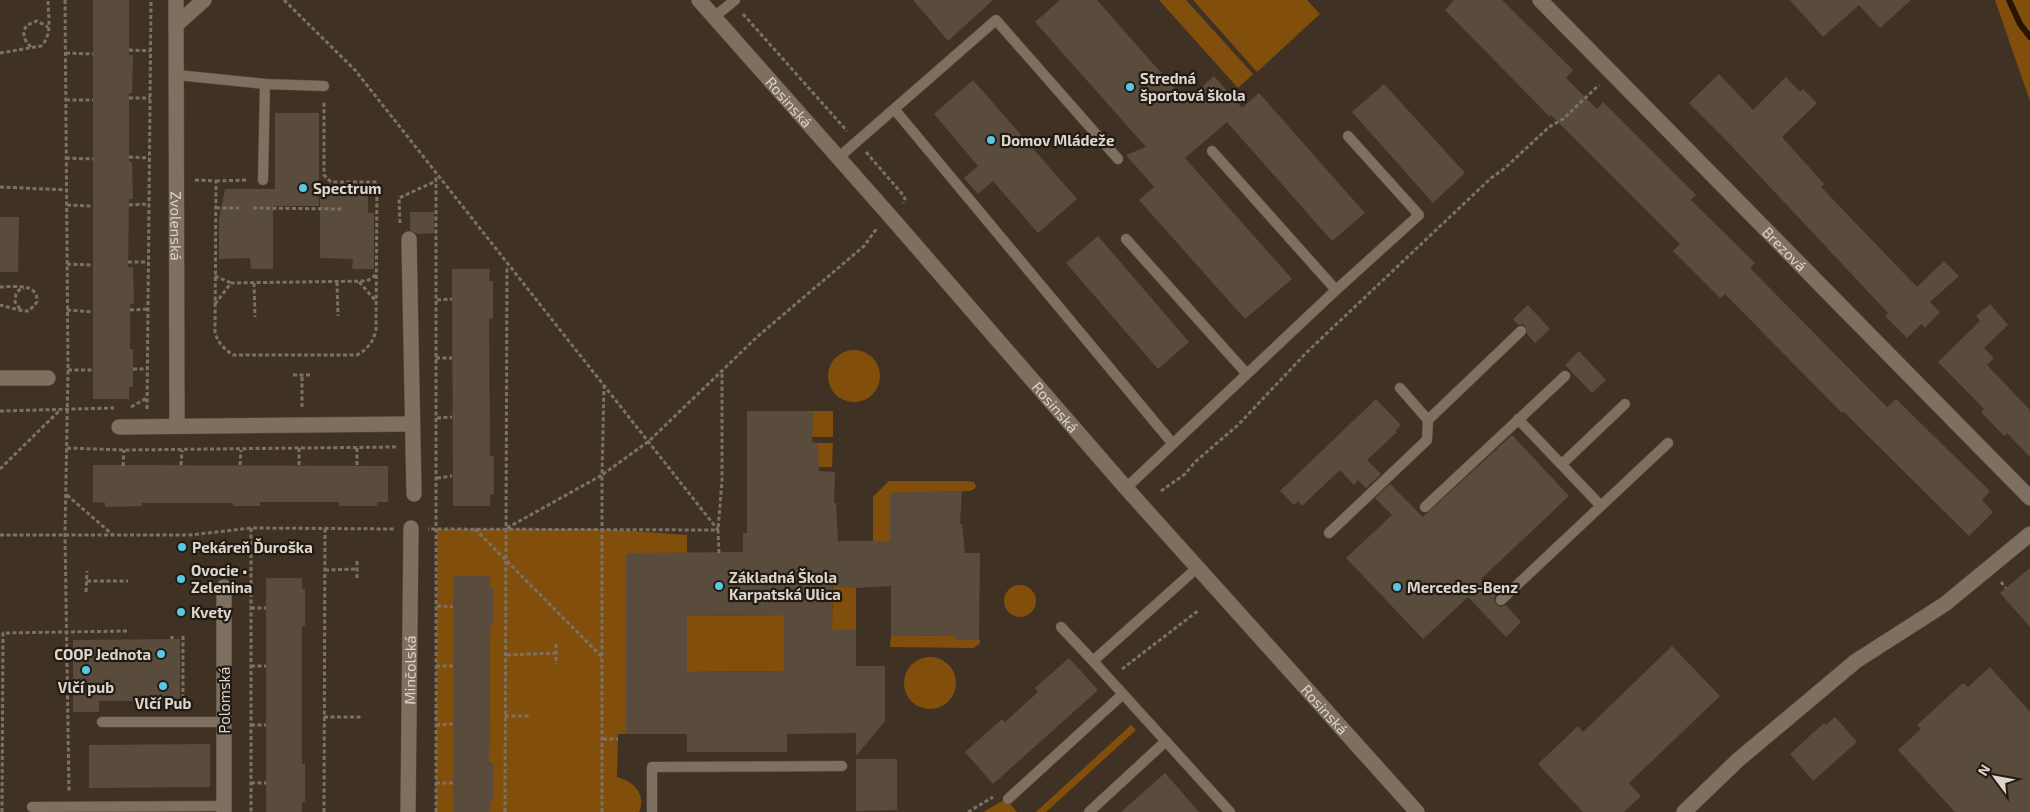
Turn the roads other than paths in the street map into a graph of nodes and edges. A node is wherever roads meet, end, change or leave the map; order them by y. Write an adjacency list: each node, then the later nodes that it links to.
1 (176, 0): 7 (street, Zvolenská)
2 (204, 0): 7 (street)
3 (699, 0): 6 (street, Rosinská)
4 (1540, 0): 37 (street, Brezová)
5 (734, 1): 6 (lane)
6 (714, 17): 14 (street, Rosinská)
7 (176, 25): 8 (street, Zvolenská)
8 (177, 75): 9 (lane); 31 (street, Zvolenská)
9 (265, 84): 10 (lane); 16 (lane)
10 (324, 86)
11 (895, 110): 14 (lane); 15 (lane); 33 (lane)
12 (1348, 136): 19 (lane)
13 (1212, 151): 19 (lane)
14 (838, 158): 35 (street, Rosinská)
15 (1118, 159)
16 (263, 180)
17 (409, 238): 29 (street)
18 (1126, 239): 21 (lane)
19 (1336, 290): 21 (lane)
20 (1520, 331): 28 (lane)
21 (1247, 374): 33 (lane)
22 (1565, 376): 27 (lane)
23 (0, 378): 24 (street)
24 (48, 378)
25 (1400, 388): 28 (lane)
26 (1625, 404): 34 (lane)
27 (1518, 419): 34 (lane); 39 (lane)
28 (1428, 420): 41 (lane)
29 (412, 424): 31 (street); 36 (street)
30 (119, 426): 31 (street)
31 (177, 426)
32 (1668, 443): 38 (lane)
33 (1173, 444): 35 (lane)
34 (1562, 464): 38 (lane)
35 (1126, 488): 43 (street, Rosinská)
36 (414, 494)
37 (2030, 498)
38 (1600, 506): 45 (lane)
39 (1425, 507)
40 (412, 528): 56 (street, Minčolská)
41 (1329, 533)
42 (2030, 534): 61 (street)
43 (1198, 567): 47 (lane); 60 (street, Rosinská)
44 (224, 587): 50 (street, Polomská)
45 (1501, 600)
46 (1061, 627): 47 (lane)
47 (1093, 661): 48 (lane)
48 (1123, 694): 51 (lane); 53 (lane)
49 (102, 722): 50 (lane)
50 (224, 722): 55 (street, Polomská)
51 (1166, 741): 58 (lane); 59 (lane)
52 (842, 766): 57 (lane)
53 (1008, 799)
54 (32, 807): 55 (lane)
55 (224, 809)
56 (408, 812)
57 (652, 812)
58 (1089, 812)
59 (1230, 812)
60 (1417, 812)
61 (1684, 812)

